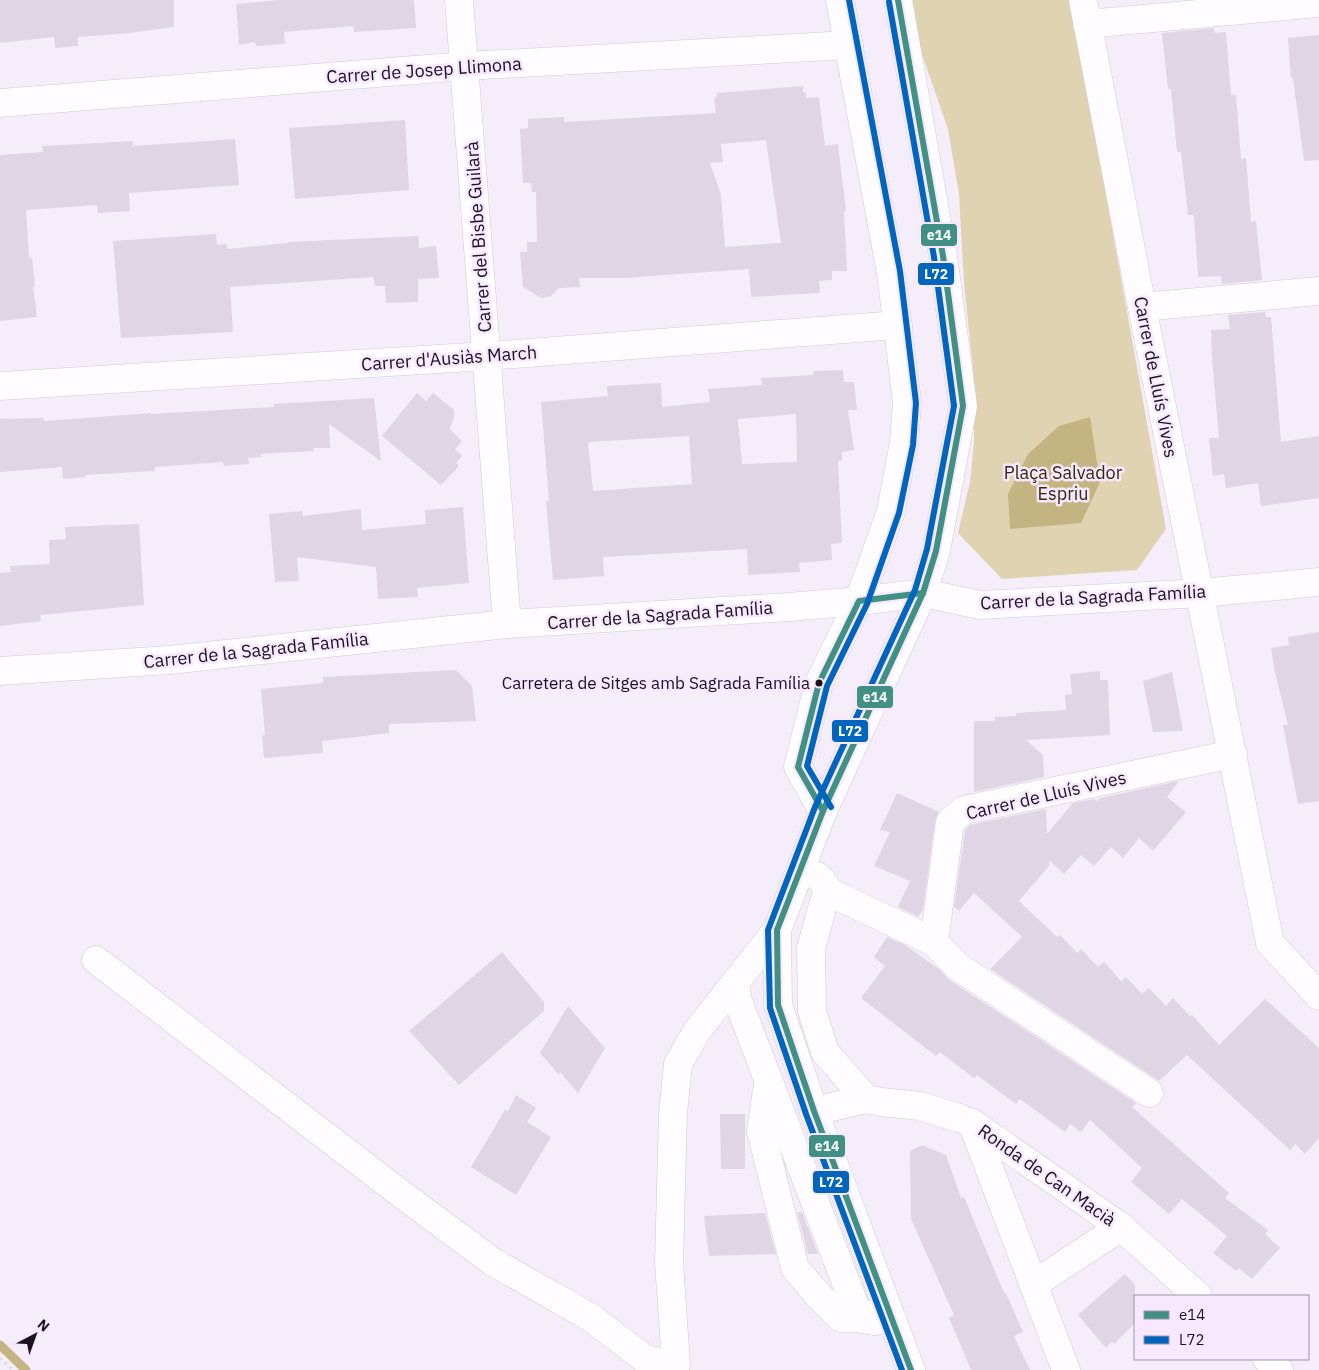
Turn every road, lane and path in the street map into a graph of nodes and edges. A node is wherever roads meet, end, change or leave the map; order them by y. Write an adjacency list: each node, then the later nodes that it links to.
1 (459, 0): 7 (street, Carrer del Bisbe Guilarà)
2 (840, 0): 6 (street)
3 (898, 0): 15 (street)
4 (1319, 3): 5 (street)
5 (1085, 12): 10 (street, Carrer de Lluís Vives)
6 (849, 45): 7 (street, Carrer de Josep Llimona); 11 (street)
7 (465, 66): 8 (street, Carrer de Josep Llimona); 12 (street, Carrer del Bisbe Guilarà)
8 (0, 104)
9 (1319, 291): 10 (street)
10 (1142, 307): 16 (street, Carrer de Lluís Vives)
11 (898, 325): 12 (street, Carrer d'Ausiàs March); 17 (street)
12 (487, 356): 13 (street, Carrer d'Ausiàs March); 18 (street, Carrer del Bisbe Guilarà)
13 (0, 386)
14 (1319, 582): 16 (street, Carrer de la Sagrada Família)
15 (923, 593): 16 (street, Carrer de la Sagrada Família); 17 (street, Carrer de la Sagrada Família); 21 (street)
16 (1201, 593): 20 (street, Carrer de Lluís Vives)
17 (859, 601): 18 (street, Carrer de la Sagrada Família); 21 (street)
18 (507, 624): 19 (street, Carrer de la Sagrada Família)
19 (0, 671)
20 (1233, 754): 25 (street, Carrer de Lluís Vives); 28 (street, Carrer de Lluís Vives)
21 (823, 812): 22 (street)
22 (803, 863): 23 (street); 24 (street)
23 (827, 891): 25 (street); 31 (street)
24 (777, 930): 27 (street); 32 (street)
25 (934, 942): 30 (street)
26 (96, 960): 27 (street)
27 (735, 985): 29 (street)
28 (1319, 996)
29 (769, 1081): 37 (street); 37 (street)
30 (1149, 1093)
31 (866, 1099): 32 (street, Ronda de Can Macià); 33 (street, Ronda de Can Macià)
32 (814, 1111): 37 (street)
33 (972, 1124): 34 (street, Ronda de Can Macià); 35 (street, Ronda de Can Macià)
34 (1121, 1227): 35 (street, Ronda de Can Macià); 36 (street, Ronda de Can Macià)
35 (1034, 1284): 42 (street, Ronda de Can Macià)
36 (1197, 1295)
37 (883, 1318): 41 (street)
38 (0, 1358): 40 (path)
39 (1268, 1360): 43 (street)
40 (13, 1370)
41 (911, 1370)
42 (1066, 1370)
43 (1279, 1370)

